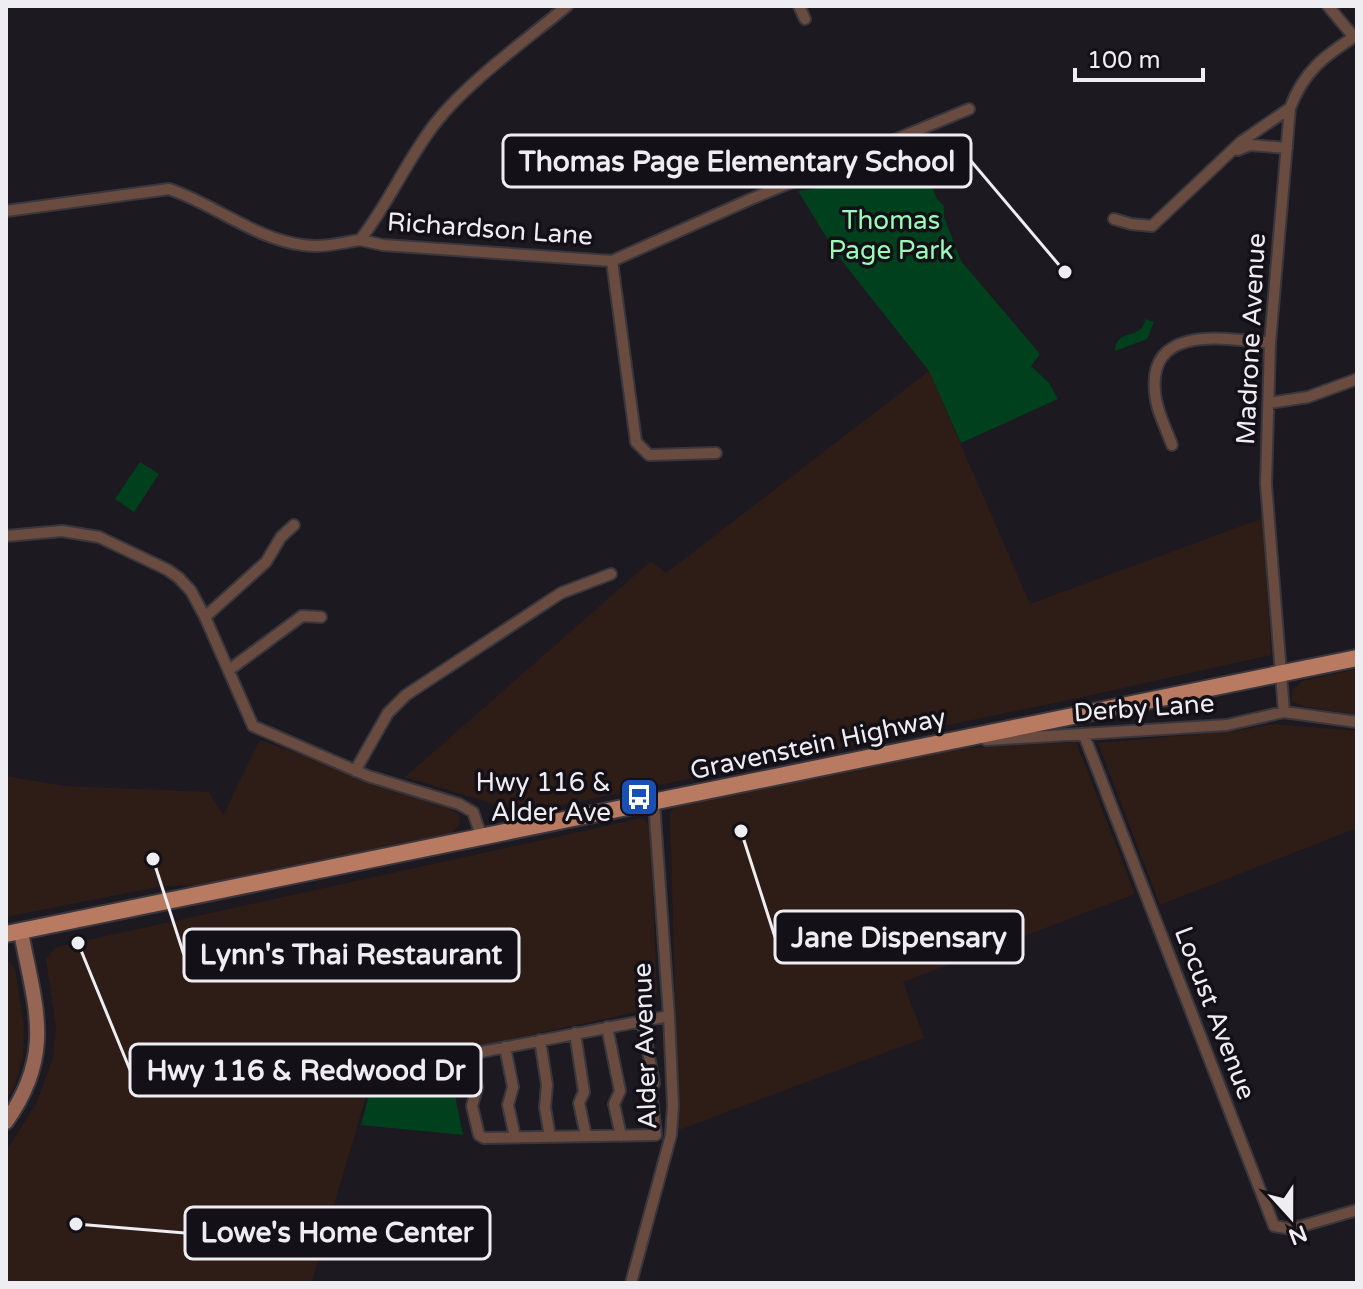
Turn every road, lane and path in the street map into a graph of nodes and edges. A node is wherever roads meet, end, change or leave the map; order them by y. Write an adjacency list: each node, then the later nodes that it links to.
1 (567, 6): 12 (street)
2 (799, 6): 4 (street)
3 (1328, 6): 5 (street)
4 (805, 19)
5 (1355, 36): 6 (street, Madrone Avenue)
6 (1290, 108): 8 (street, Madrone Avenue); 9 (street)
7 (969, 109): 13 (street, Richardson Lane)
8 (1287, 148): 9 (street); 14 (street, Madrone Avenue)
9 (1222, 160): 11 (street)
10 (6, 211): 12 (street, Richardson Lane)
11 (1114, 219)
12 (360, 240): 13 (street, Richardson Lane)
13 (612, 261): 18 (street)
14 (1270, 343): 16 (street, Madrone Avenue); 17 (street)
15 (1357, 379): 16 (street)
16 (1269, 403): 26 (street, Madrone Avenue)
17 (1172, 445)
18 (716, 453)
19 (294, 525): 22 (street)
20 (6, 536): 22 (street)
21 (611, 574): 31 (street)
22 (205, 617): 25 (street)
23 (321, 617): 25 (street)
24 (1357, 658): 26 (main road, Gravenstein Highway)
25 (229, 670): 31 (street)
26 (1281, 674): 27 (street, Madrone Avenue); 30 (main road, Gravenstein Highway)
27 (1284, 712): 28 (street, Derby Lane); 29 (street, Derby Lane)
28 (1357, 722)
29 (1084, 735): 30 (street, Derby Lane); 48 (street, Locust Avenue)
30 (933, 744): 32 (main road, Gravenstein Highway)
31 (355, 771): 33 (street)
32 (654, 802): 33 (main road, Gravenstein Highway); 35 (street, Alder Avenue)
33 (482, 838): 34 (main road, Gravenstein Highway)
34 (14, 933): 43 (main road)
35 (669, 1016): 36 (street); 49 (street, Alder Avenue)
36 (642, 1019): 37 (street); 45 (street)
37 (607, 1027): 38 (street); 45 (street)
38 (575, 1033): 39 (street); 44 (street)
39 (540, 1040): 40 (street); 47 (street)
40 (505, 1047): 41 (street); 46 (street)
41 (470, 1055): 42 (street); 46 (street)
42 (450, 1058)
43 (6, 1122)
44 (586, 1136): 45 (street); 47 (street)
45 (621, 1136)
46 (515, 1137): 47 (street)
47 (550, 1137)
48 (1357, 1210)
49 (631, 1283)

